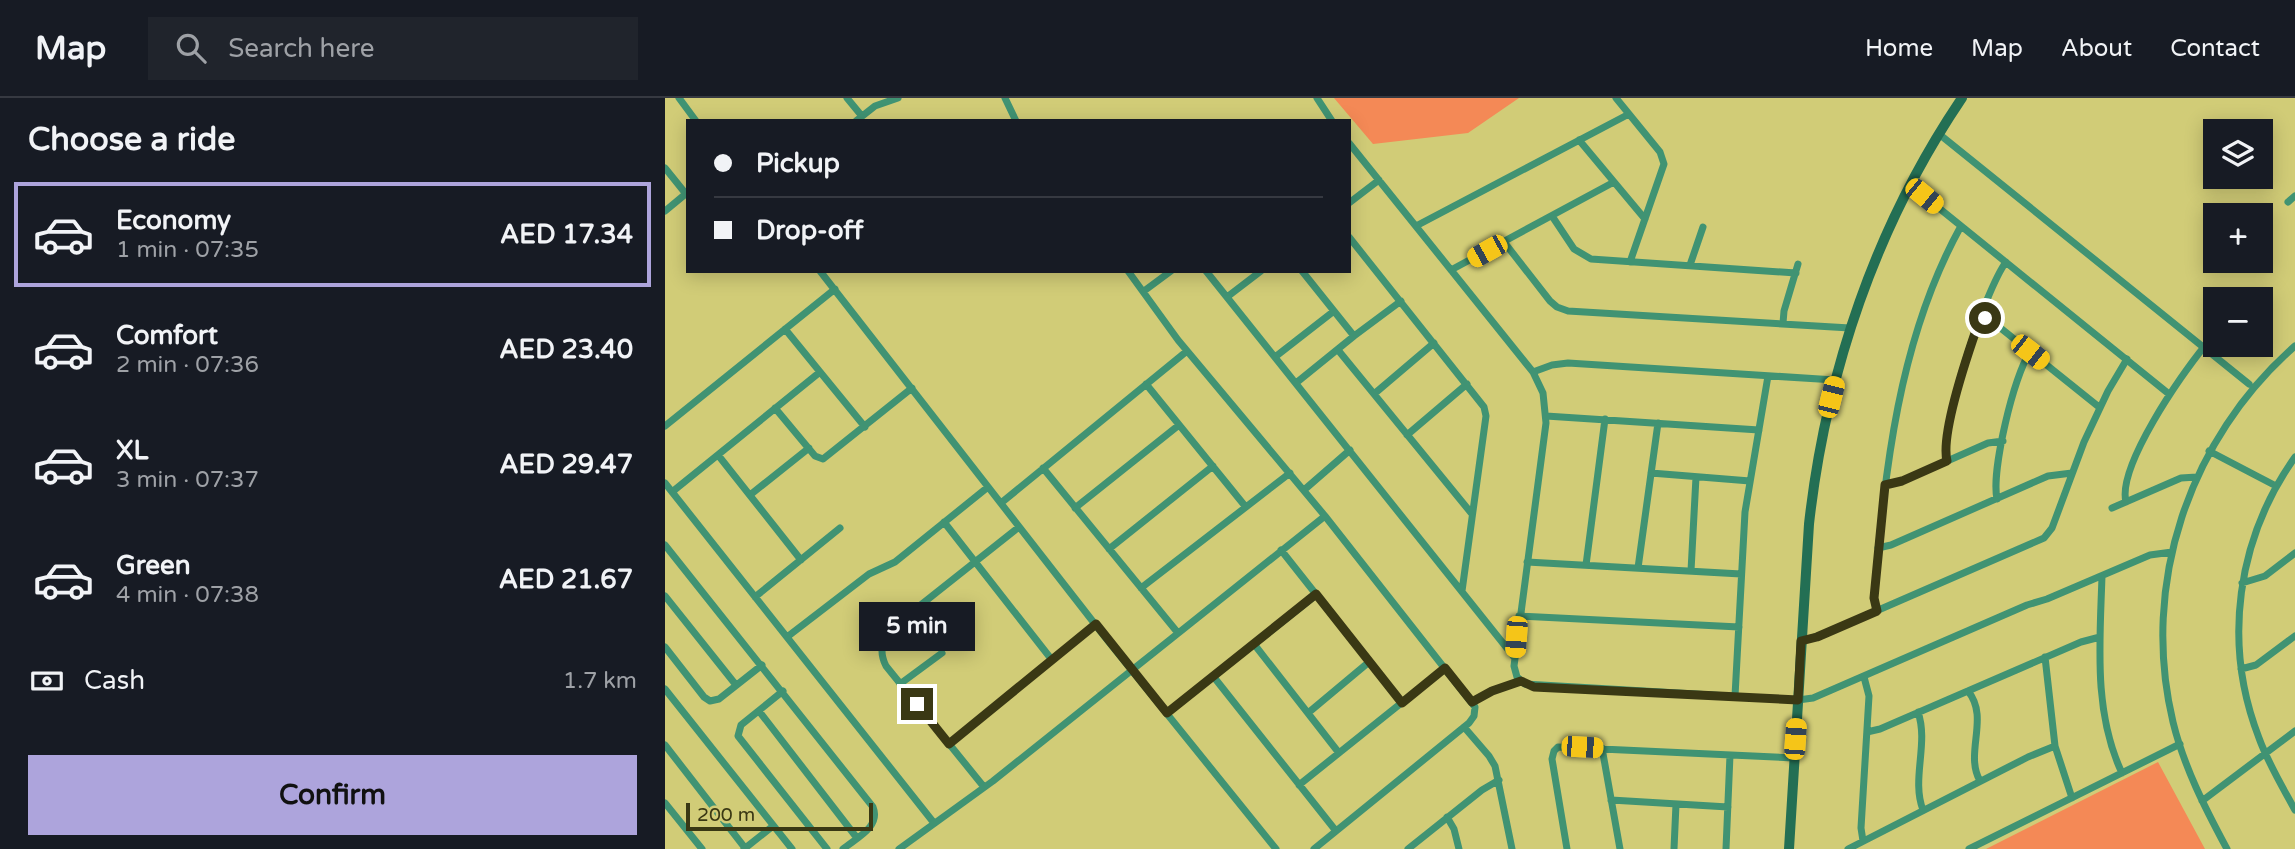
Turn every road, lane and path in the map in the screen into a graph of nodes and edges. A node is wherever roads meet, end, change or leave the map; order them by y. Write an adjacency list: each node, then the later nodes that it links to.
1 (679, 98): 10 (street)
2 (847, 98): 9 (street)
3 (898, 98): 9 (street)
4 (1005, 98): 11 (street)
5 (1317, 98): 12 (street)
6 (1616, 98): 8 (street)
7 (1962, 98): 13 (street)
8 (1629, 114): 14 (street); 27 (street)
9 (859, 118)
10 (695, 119)
11 (1015, 119)
12 (1331, 119)
13 (1939, 134): 19 (street); 55 (street)
14 (1579, 141): 18 (street); 28 (street)
15 (1351, 145): 17 (street)
16 (665, 168): 20 (street)
17 (1379, 180): 23 (street); 28 (street)
18 (1614, 182): 26 (street); 27 (street)
19 (1908, 187): 29 (street); 51 (street)
20 (686, 192)
21 (686, 194): 25 (street)
22 (2295, 196): 24 (street)
23 (1351, 201)
24 (2288, 202)
25 (665, 211)
26 (1552, 216): 32 (street); 33 (street)
27 (1645, 219): 33 (street)
28 (1416, 226): 36 (street)
29 (1961, 226): 34 (street); 100 (street)
30 (1703, 227): 35 (street)
31 (1351, 240): 46 (street)
32 (1504, 242): 36 (street); 49 (street)
33 (1630, 262): 35 (street)
34 (2006, 262): 48 (street); 62 (street)
35 (1690, 265): 49 (street)
36 (1451, 270): 64 (street)
37 (822, 273): 43 (street)
38 (1130, 273): 44 (street)
39 (1168, 273): 44 (street)
40 (1208, 273): 45 (street)
41 (1258, 273): 45 (street)
42 (1304, 273): 47 (street)
43 (835, 289): 50 (street); 71 (street)
44 (1145, 291): 58 (street)
45 (1227, 297): 60 (street)
46 (1401, 302): 52 (street); 53 (street)
47 (1334, 311): 52 (street); 60 (street)
48 (1981, 316): 59 (street); 90 (street)
49 (1783, 323): 51 (street)
50 (785, 328): 63 (street); 80 (street)
51 (1850, 328): 66 (street)
52 (1354, 335): 56 (street)
53 (1434, 343): 69 (street); 72 (street)
54 (2295, 346): 87 (street)
55 (2203, 347)
56 (1339, 349): 67 (street); 72 (street)
57 (2203, 349): 73 (street)
58 (1187, 351): 68 (street); 93 (street)
59 (2030, 352): 74 (street); 84 (street)
60 (1275, 357): 67 (street)
61 (2215, 357): 70 (street)
62 (2127, 359): 73 (street); 74 (street)
63 (820, 372): 75 (street); 81 (street)
64 (1533, 372): 65 (street); 76 (street)
65 (1768, 376): 66 (street); 82 (street)
66 (1835, 380): 145 (street)
67 (1296, 383): 86 (street)
68 (1146, 384): 79 (street); 92 (street)
69 (1467, 384): 83 (street); 112 (street)
70 (2249, 384)
71 (912, 388): 81 (street); 102 (street)
72 (1374, 394): 83 (street)
73 (2169, 394): 107 (street)
74 (2099, 407): 95 (street)
75 (775, 408): 85 (street); 88 (street)
76 (1546, 416): 77 (street); 124 (street)
77 (1605, 419): 78 (street); 126 (street)
78 (1658, 423): 82 (street); 94 (street)
79 (1179, 425): 91 (street); 110 (street)
80 (665, 426)
81 (865, 427): 85 (street)
82 (1759, 430): 98 (street)
83 (1407, 435): 112 (street)
84 (2003, 441): 90 (street); 106 (street)
85 (809, 448): 105 (street)
86 (1350, 450): 103 (street); 133 (street)
87 (2210, 451): 97 (street); 101 (street)
88 (718, 455): 104 (street); 105 (street)
89 (2295, 457): 101 (street)
90 (1947, 461): 100 (street)
91 (1213, 466): 109 (street); 119 (street)
92 (1043, 468): 108 (street); 110 (street)
93 (1290, 473): 103 (street); 109 (street)
94 (1651, 473): 96 (street); 127 (street)
95 (2072, 473): 106 (street); 137 (street)
96 (1696, 477): 98 (street); 128 (street)
97 (2197, 477): 107 (street); 121 (street)
98 (1750, 481): 129 (street)
99 (665, 483): 104 (street)
100 (1885, 485): 118 (street)
101 (2276, 486): 131 (street)
102 (988, 487): 108 (street); 114 (street)
103 (1304, 490): 113 (street)
104 (672, 492): 136 (street)
105 (750, 495): 123 (street)
106 (1997, 499): 118 (street)
107 (2126, 502): 111 (street)
108 (1001, 503): 115 (street)
109 (1245, 506): 132 (street)
110 (1076, 508): 119 (street)
111 (2112, 509)
112 (1472, 514): 133 (street)
113 (1325, 516): 120 (street); 154 (street)
114 (944, 522): 125 (street); 143 (street)
115 (1019, 527): 125 (street); 139 (street)
116 (840, 528): 123 (street)
117 (665, 545): 153 (street)
118 (1878, 548): 137 (street)
119 (1109, 549): 132 (street)
120 (1281, 550): 134 (street); 141 (street)
121 (2172, 552): 130 (street); 177 (street)
122 (2295, 553): 131 (street)
123 (801, 560): 136 (street)
124 (1527, 562): 126 (street); 138 (street)
125 (974, 563): 151 (street); 160 (street)
126 (1586, 565): 127 (street)
127 (1638, 568): 128 (street)
128 (1691, 571): 129 (street)
129 (1741, 574): 140 (street)
130 (2102, 576): 144 (street); 158 (street)
131 (2242, 583): 156 (street)
132 (1141, 588): 141 (street)
133 (1462, 591): 149 (street)
134 (1316, 594): 146 (street); 152 (street)
135 (665, 596): 161 (street)
136 (755, 597): 143 (street)
137 (1877, 611): 145 (street)
138 (1519, 616): 140 (street); 149 (street)
139 (1096, 624): 151 (street); 155 (street)
140 (1738, 627): 165 (street)
141 (1178, 633): 155 (street)
142 (2295, 636): 156 (street)
143 (787, 637): 199 (street)
144 (2100, 637): 150 (street); 185 (street)
145 (1801, 641): 166 (street)
146 (1254, 644): 157 (street); 172 (street)
147 (665, 647): 161 (street)
148 (942, 653): 160 (street)
149 (1515, 657): 159 (street)
150 (2045, 657): 164 (street); 179 (street)
151 (1052, 660): 176 (street)
152 (1369, 662): 168 (street); 172 (street)
153 (762, 664): 161 (street); 163 (street)
154 (1445, 668): 167 (street); 168 (street)
155 (1133, 669): 171 (street); 189 (street)
156 (2241, 669): 182 (street)
157 (1213, 676): 171 (street); 188 (street)
158 (1864, 677): 166 (street); 175 (street)
159 (1521, 681): 165 (street); 167 (street)
160 (900, 684): 176 (street)
161 (736, 685)
162 (665, 689): 200 (street)
163 (783, 691): 169 (street); 202 (street)
164 (1968, 691): 170 (street); 187 (street)
165 (1735, 696): 166 (street)
166 (1798, 700): 184 (street)
167 (1472, 702): 173 (street)
168 (1402, 703): 181 (street)
169 (759, 710): 202 (street); 208 (street)
170 (1918, 712): 175 (street); 196 (street)
171 (1167, 713): 210 (street)
172 (1308, 713): 181 (street)
173 (1464, 727): 186 (street); 201 (street)
174 (2295, 731): 182 (street)
175 (1867, 732): 203 (street)
176 (949, 744): 189 (street)
177 (2180, 744): 185 (street); 192 (street)
178 (665, 745): 204 (street)
179 (2055, 747): 187 (street); 190 (street)
180 (1602, 748): 183 (street); 191 (street); 215 (street)
181 (1339, 753): 188 (street)
182 (2265, 754): 192 (street); 197 (street)
183 (1730, 755): 184 (street); 195 (street)
184 (1794, 758): 219 (street)
185 (2122, 772): 190 (street)
186 (1499, 780): 198 (street); 214 (street)
187 (1980, 781): 196 (street)
188 (1299, 785): 201 (street)
189 (984, 787): 199 (street)
190 (2072, 798): 221 (street)
191 (1611, 800): 194 (street); 216 (street)
192 (2202, 801): 222 (street)
193 (665, 803): 206 (street)
194 (1676, 804): 195 (street); 217 (street)
195 (1728, 807): 218 (street)
196 (1923, 810): 203 (street)
197 (2295, 810)
198 (1447, 817): 212 (street); 213 (street)
199 (934, 823): 205 (street)
200 (773, 826): 204 (street); 207 (street)
201 (1336, 831): 211 (street)
202 (857, 838): 209 (street)
203 (1863, 841): 220 (street)
204 (745, 848)
205 (904, 848)
206 (702, 849)
207 (792, 849)
208 (827, 849)
209 (843, 849)
210 (1276, 849)
211 (1314, 849)
212 (1408, 849)
213 (1459, 849)
214 (1512, 849)
215 (1567, 849)
216 (1620, 849)
217 (1674, 849)
218 (1726, 849)
219 (1789, 849)
220 (1848, 849)
221 (1969, 849)
222 (2227, 849)

